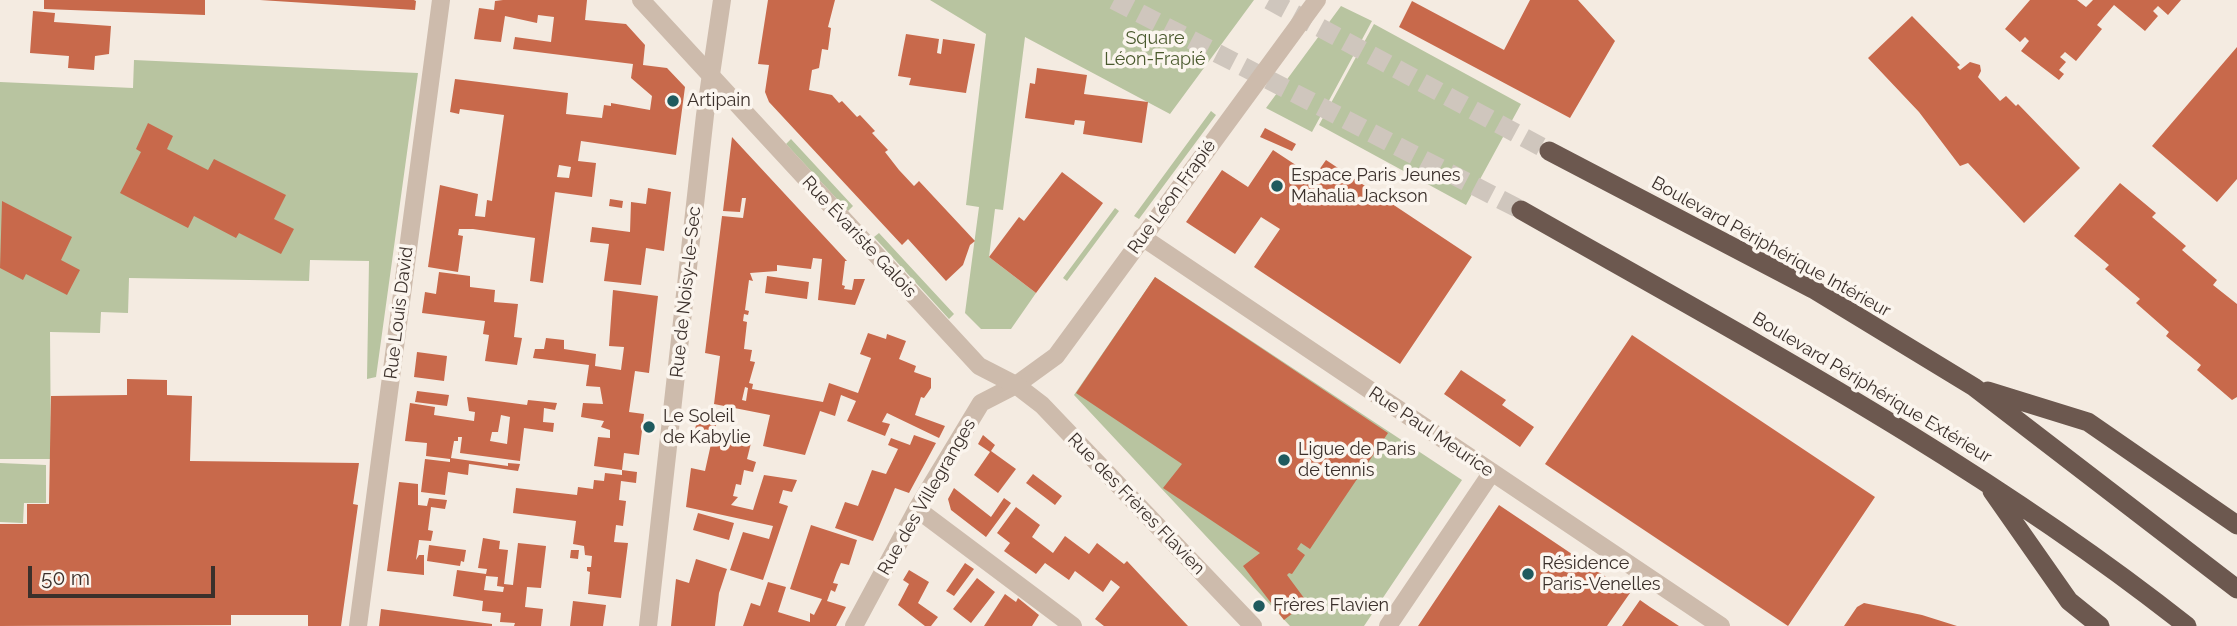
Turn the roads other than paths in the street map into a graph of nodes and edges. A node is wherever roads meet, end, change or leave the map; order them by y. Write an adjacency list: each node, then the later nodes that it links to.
1 (440, 0): 16 (street, Rue Louis David)
2 (642, 0): 5 (street, Rue Évariste Galois)
3 (722, 0): 5 (street, Rue de Noisy-le-Sec)
4 (1317, 0): 8 (street, Rue Léon Frapié)
5 (711, 76): 9 (street, Rue Évariste Galois); 17 (street, Rue de Noisy-le-Sec)
6 (1549, 151): 10 (highway, Boulevard Périphérique Intérieur)
7 (1521, 210): 12 (highway, Boulevard Périphérique Extérieur)
8 (1142, 237): 9 (street, Rue Léon Frapié); 11 (street, Rue Paul Meurice)
9 (1016, 385): 13 (street, Rue des Villegranges); 20 (street, Rue des Frères Flavien)
10 (1975, 387): 14 (highway); 15 (highway, Boulevard Périphérique Intérieur)
11 (1492, 472): 21 (street); 22 (street, Rue Paul Meurice)
12 (1984, 479): 23 (highway); 24 (highway, Boulevard Périphérique Extérieur)
13 (917, 509): 18 (street, Rue des Villegranges); 19 (street)
14 (2237, 525)
15 (2237, 589)
16 (358, 626)
17 (648, 626)
18 (854, 626)
19 (1073, 626)
20 (1253, 626)
21 (1388, 626)
22 (1721, 626)
23 (2100, 626)
24 (2187, 626)

